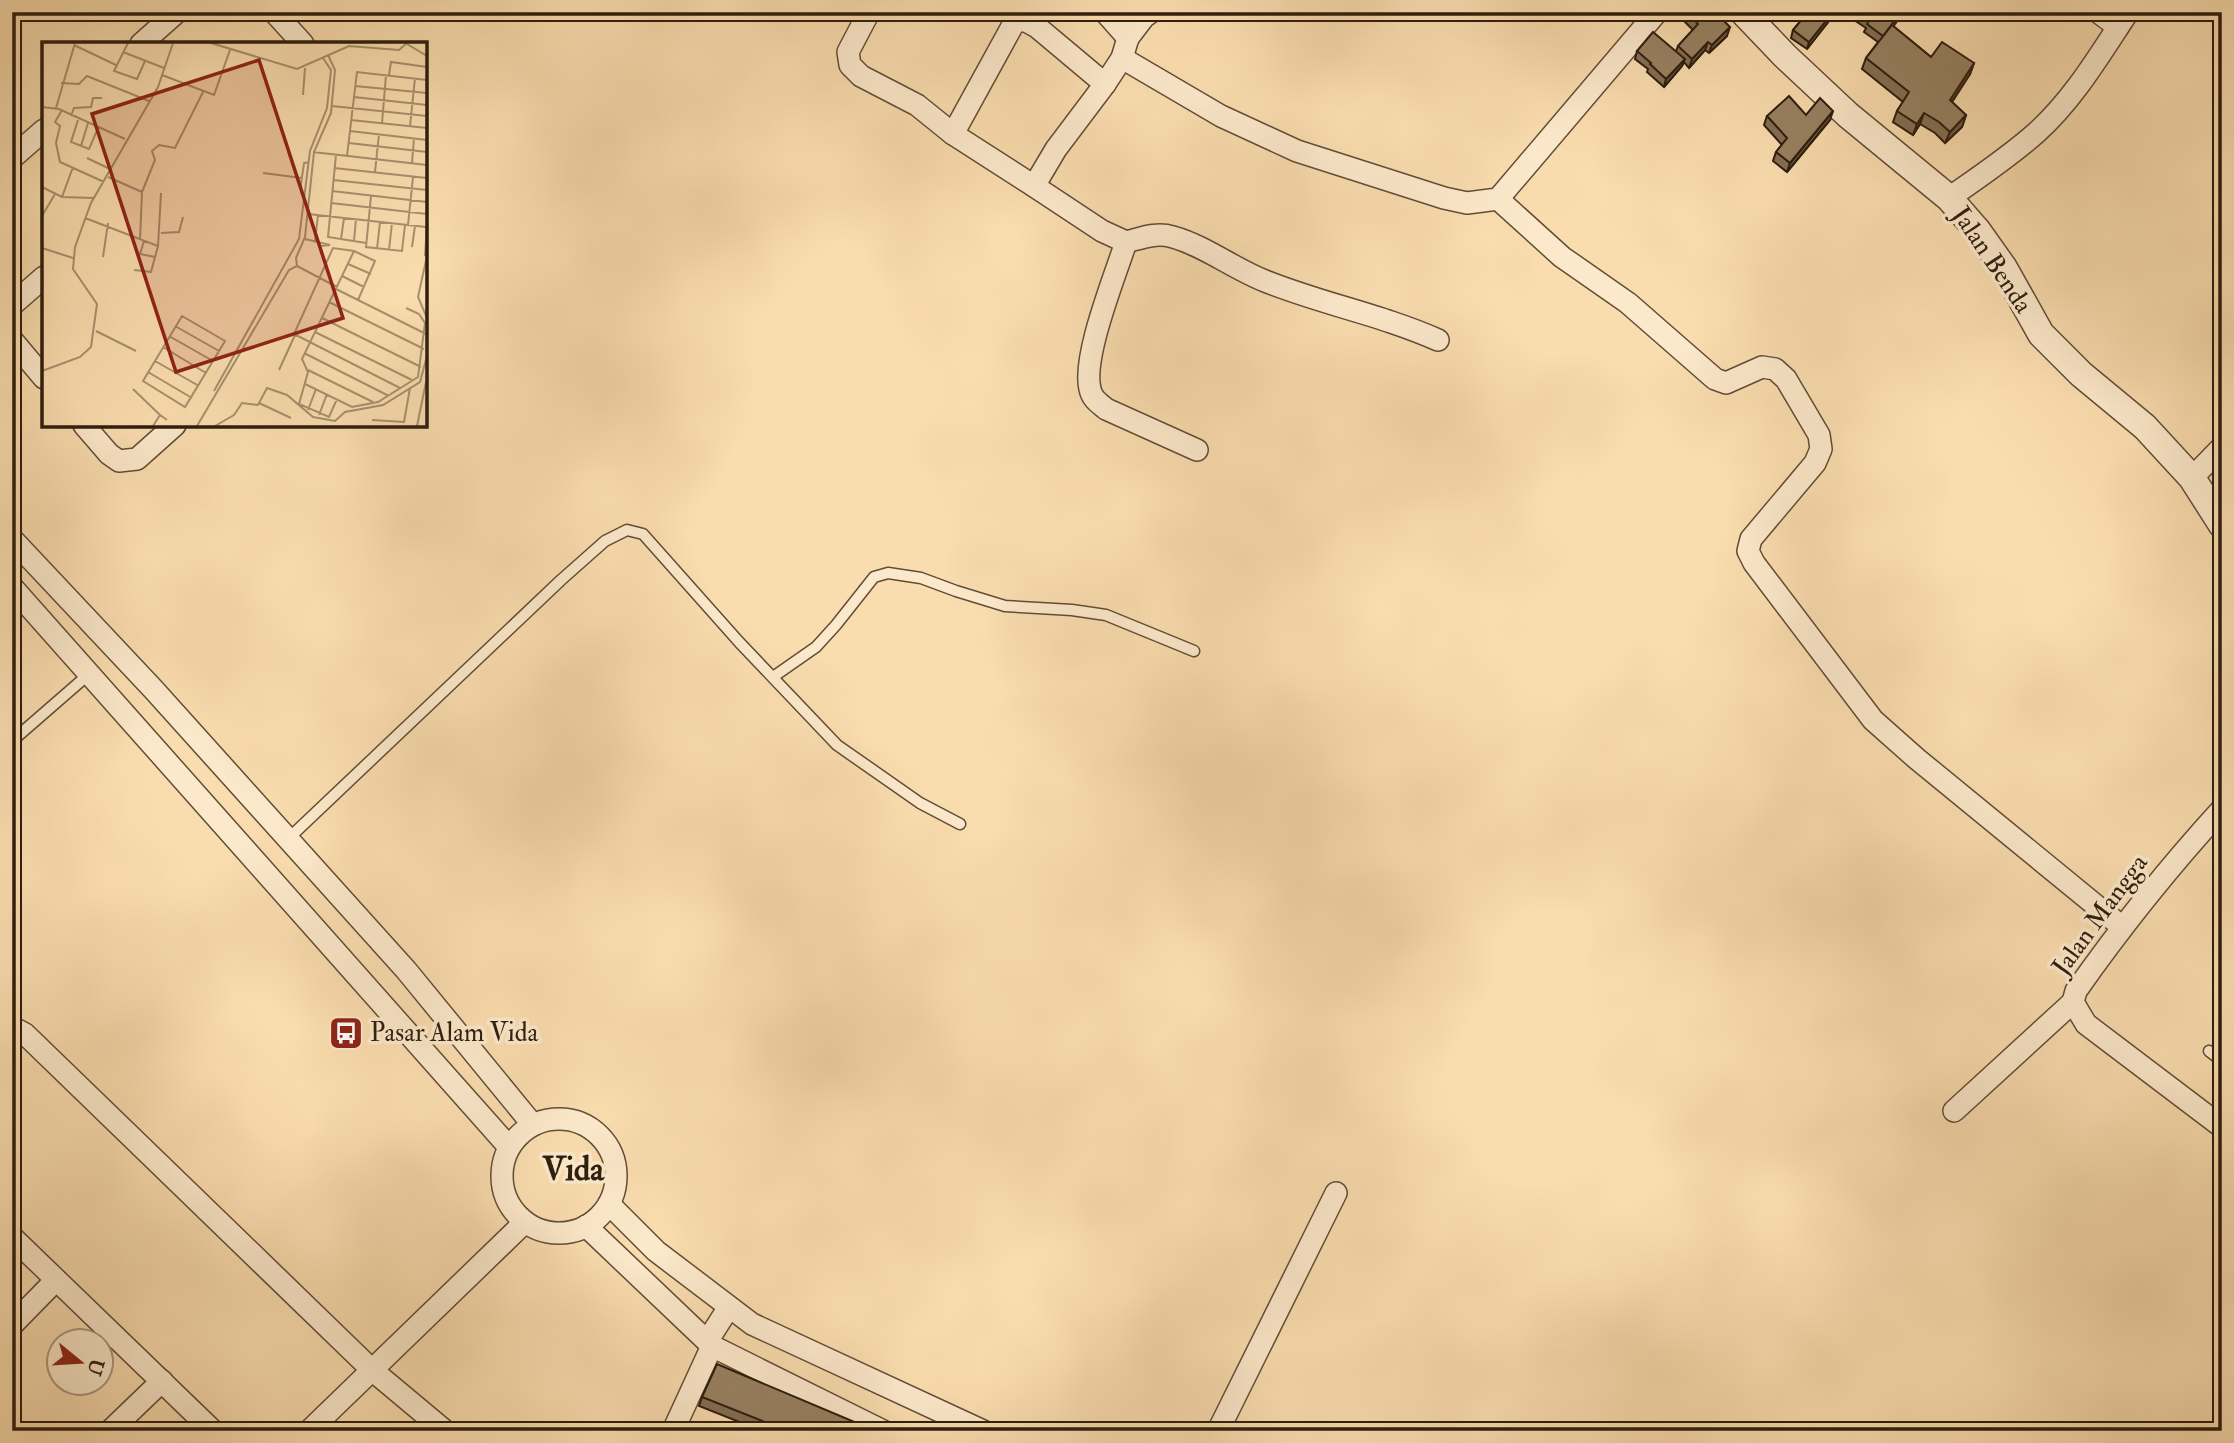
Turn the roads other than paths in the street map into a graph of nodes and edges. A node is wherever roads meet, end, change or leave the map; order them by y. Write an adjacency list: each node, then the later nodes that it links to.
1 (177, 12): 10 (street)
2 (274, 12): 11 (street)
3 (869, 12): 15 (street)
4 (1105, 12): 12 (street)
5 (1151, 12): 12 (street)
6 (1657, 12): 19 (street)
7 (2098, 12): 9 (street)
8 (1745, 13): 18 (street, Jalan Benda)
9 (2123, 19): 18 (street)
10 (143, 42)
11 (301, 42)
12 (1125, 48): 13 (street); 19 (street)
13 (1105, 83): 15 (street); 17 (street)
14 (42, 132): 16 (street)
15 (953, 134): 17 (street)
16 (12, 158)
17 (1034, 186): 20 (street)
18 (1949, 198): 30 (street, Jalan Benda)
19 (1498, 199): 41 (street)
20 (1126, 242): 24 (street); 29 (street)
21 (42, 279): 22 (street)
22 (12, 305)
23 (12, 340): 25 (street)
24 (1438, 340)
25 (42, 376)
26 (86, 427): 27 (street)
27 (173, 427)
28 (2222, 447): 30 (street)
29 (1197, 450)
30 (2192, 478): 31 (street, Jalan Benda)
31 (2222, 525)
32 (12, 538): 40 (street)
33 (12, 587): 35 (street)
34 (1194, 651): 36 (lane)
35 (89, 674): 37 (lane); 49 (street)
36 (773, 677): 39 (lane); 40 (lane)
37 (12, 741)
38 (2222, 809): 41 (street, Jalan Mangga)
39 (960, 824)
40 (288, 839): 47 (street)
41 (2121, 926): 42 (street, Jalan Mangga)
42 (2073, 1002): 46 (street); 48 (street, Jalan Mangga)
43 (12, 1027): 59 (street)
44 (2208, 1051): 45 (lane)
45 (2222, 1061)
46 (1954, 1111)
47 (533, 1125): 49 (street); 51 (street)
48 (2222, 1127)
49 (509, 1147): 52 (street)
50 (1336, 1193): 68 (street)
51 (609, 1204): 53 (street); 56 (street)
52 (524, 1223): 53 (street); 59 (street)
53 (586, 1226): 58 (street)
54 (12, 1237): 55 (street)
55 (57, 1280): 57 (street); 60 (street)
56 (729, 1307): 58 (street); 67 (street)
57 (12, 1325)
58 (710, 1343): 61 (street); 66 (street)
59 (372, 1370): 64 (street); 65 (street)
60 (162, 1381): 62 (street); 63 (street)
61 (679, 1429)
62 (110, 1431)
63 (213, 1431)
64 (309, 1431)
65 (445, 1431)
66 (883, 1431)
67 (983, 1431)
68 (1218, 1431)

